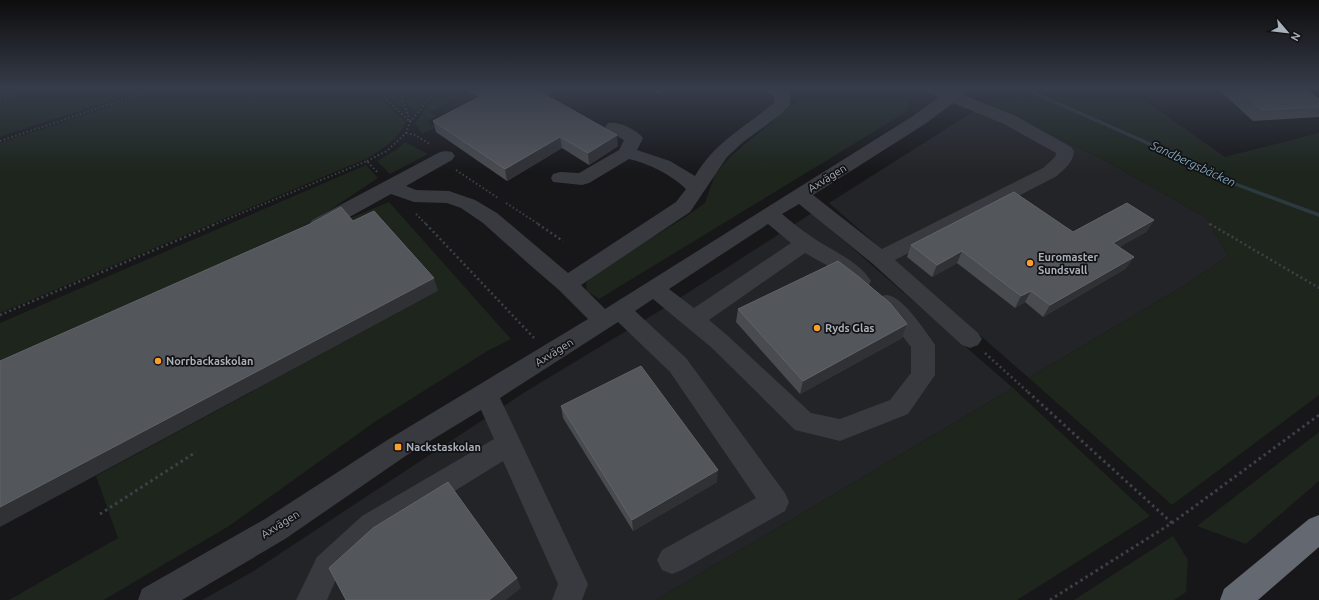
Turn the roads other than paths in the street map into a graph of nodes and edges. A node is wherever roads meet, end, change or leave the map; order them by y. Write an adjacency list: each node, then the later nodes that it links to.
1 (769, 117): 9 (street)
2 (922, 117): 10 (street, Axvägen)
3 (1003, 117): 14 (street)
4 (614, 127): 5 (street)
5 (626, 153): 7 (street); 9 (street)
6 (446, 156): 8 (street)
7 (560, 178)
8 (391, 187): 12 (street); 15 (street)
9 (697, 188): 15 (street)
10 (800, 195): 11 (street, Axvägen); 14 (street)
11 (769, 214): 13 (street); 16 (street, Axvägen)
12 (302, 234)
13 (805, 243): 18 (street); 18 (street)
14 (880, 259): 19 (street)
15 (567, 284): 17 (street)
16 (654, 288): 17 (street, Axvägen); 18 (street)
17 (612, 316): 20 (street, Axvägen); 24 (street)
18 (693, 320)
19 (970, 339)
20 (486, 394): 21 (street); 26 (street, Axvägen)
21 (509, 444): 27 (street); 28 (street)
22 (1319, 514): 25 (highway)
23 (1319, 530): 25 (highway)
24 (672, 560)
25 (1266, 575): 29 (highway)
26 (163, 598)
27 (311, 600)
28 (567, 600)
29 (1235, 600)

